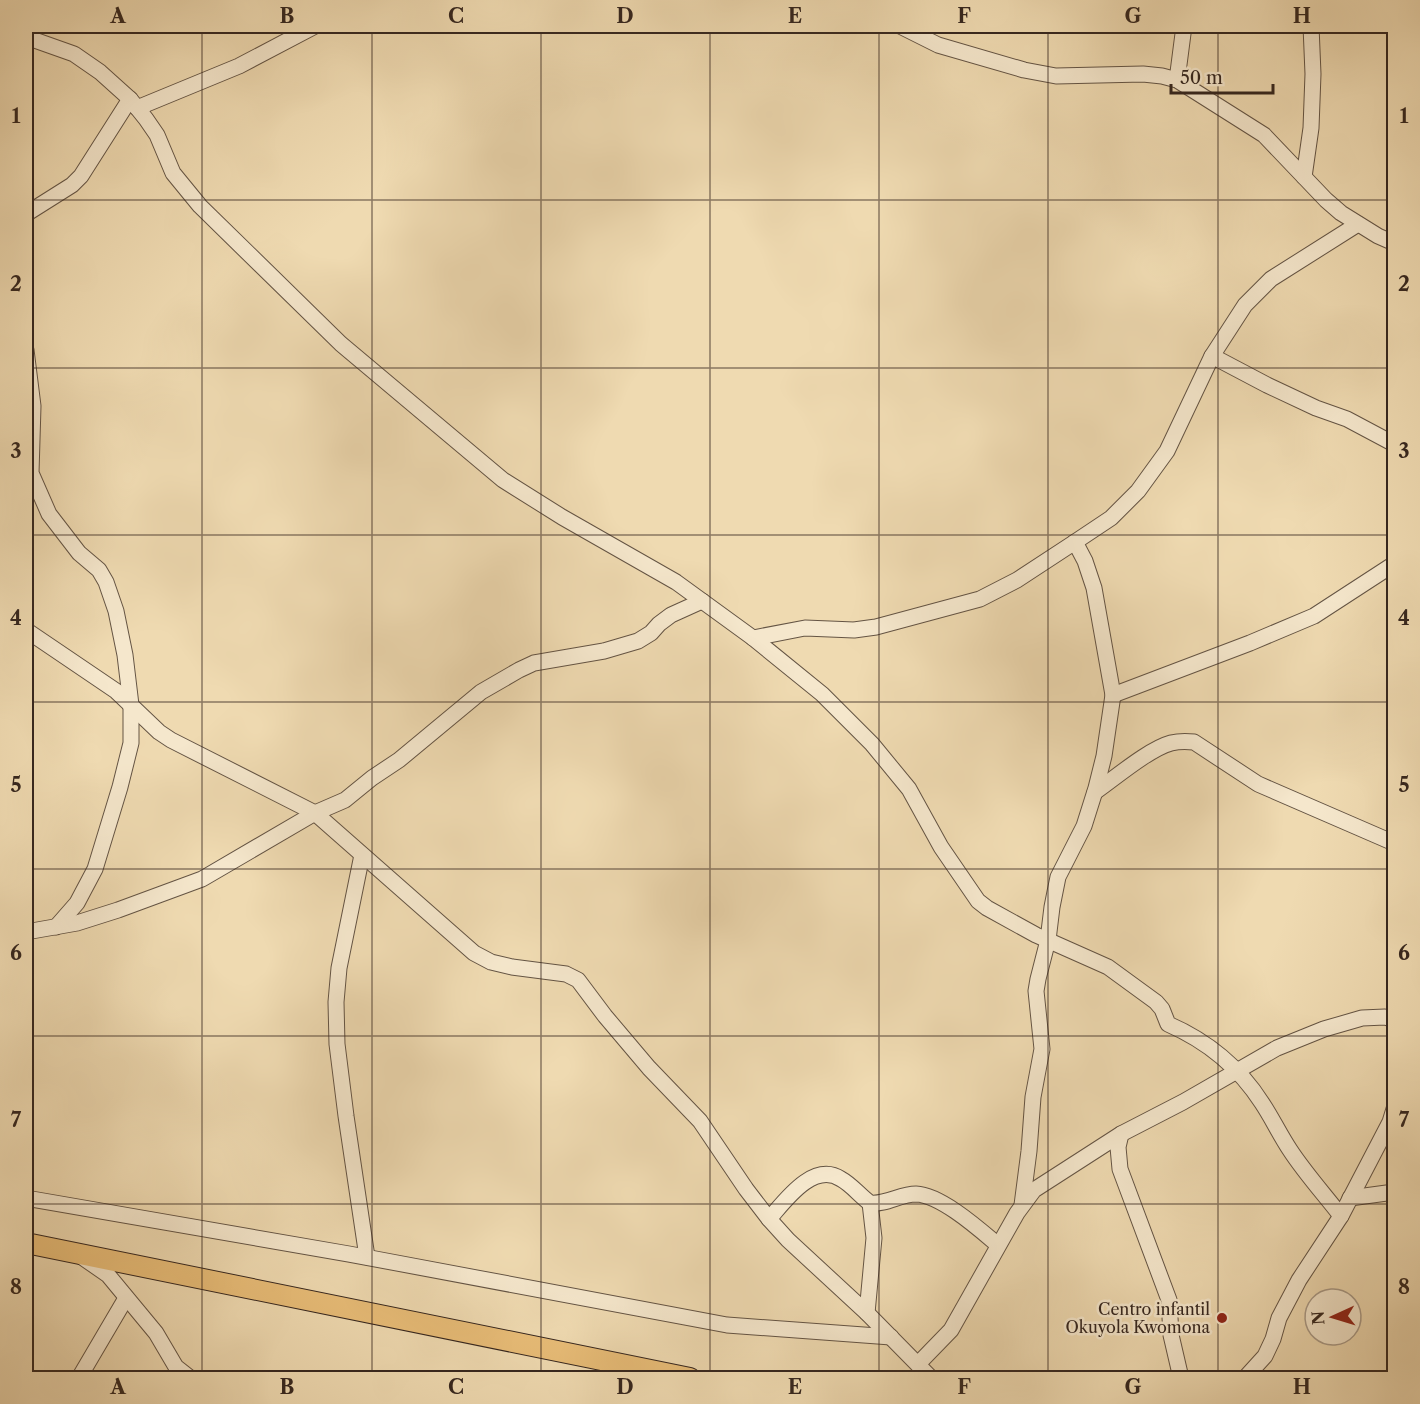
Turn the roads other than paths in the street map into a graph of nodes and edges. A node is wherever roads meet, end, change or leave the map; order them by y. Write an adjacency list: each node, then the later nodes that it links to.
1 (315, 26): 7 (street)
2 (900, 26): 6 (street)
3 (1184, 26): 6 (street)
4 (1311, 26): 8 (street)
5 (26, 37): 7 (street)
6 (1177, 80): 8 (street)
7 (134, 103): 9 (street); 17 (street)
8 (1304, 177): 10 (street)
9 (26, 214)
10 (1358, 224): 11 (street); 13 (street)
11 (1395, 243)
12 (26, 350): 21 (street)
13 (1212, 356): 14 (street); 15 (street)
14 (1395, 444)
15 (1076, 542): 19 (street); 20 (street)
16 (1395, 564): 20 (street)
17 (702, 601): 19 (street); 23 (street)
18 (26, 630): 21 (street)
19 (753, 638): 28 (street)
20 (1113, 695): 22 (street)
21 (131, 705): 23 (street); 26 (street)
22 (1095, 792): 24 (street); 28 (street)
23 (315, 813): 25 (street); 26 (street)
24 (1395, 843)
25 (363, 855): 39 (street); 43 (street)
26 (56, 927): 27 (street)
27 (26, 932)
28 (1048, 940): 30 (street); 37 (street)
29 (1395, 1020): 30 (street)
30 (1236, 1071): 32 (street); 38 (street)
31 (1395, 1109): 35 (street)
32 (1121, 1134): 37 (street); 52 (street)
33 (1395, 1192): 35 (street)
34 (26, 1198): 43 (street)
35 (1350, 1198): 38 (street)
36 (870, 1203): 39 (street); 41 (street); 45 (street)
37 (1022, 1205): 41 (street)
38 (1341, 1216): 53 (street)
39 (769, 1219): 45 (street)
40 (26, 1243): 42 (main road)
41 (998, 1245): 47 (street)
42 (77, 1253): 44 (street); 48 (main road)
43 (367, 1257): 46 (street)
44 (126, 1298): 49 (street); 50 (street)
45 (867, 1313): 46 (street)
46 (891, 1337): 47 (street)
47 (918, 1364): 51 (street)
48 (684, 1377)
49 (79, 1378)
50 (190, 1378)
51 (931, 1378)
52 (1181, 1378)
53 (1245, 1378)

